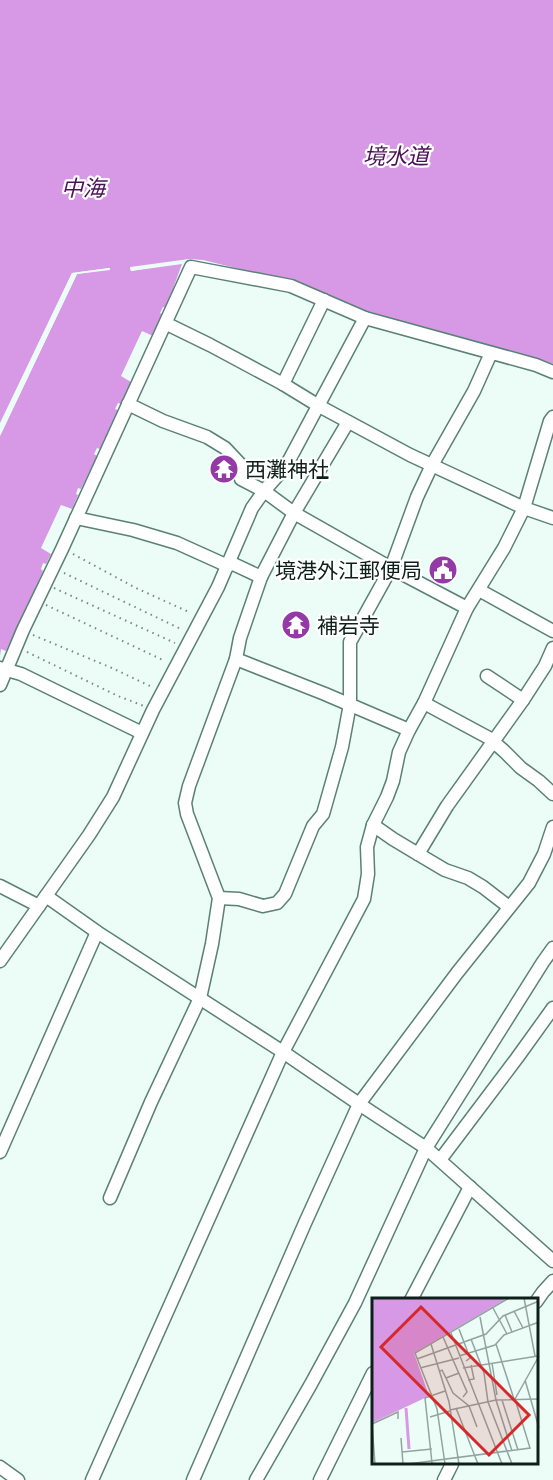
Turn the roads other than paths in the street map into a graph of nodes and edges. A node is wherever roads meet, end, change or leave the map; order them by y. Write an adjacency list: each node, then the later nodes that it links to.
1 (324, 300): 2 (street); 3 (street); 6 (street)
2 (365, 318): 4 (street); 8 (street)
3 (166, 324): 6 (street); 7 (street)
4 (491, 353): 5 (street); 11 (street)
5 (553, 372)
6 (282, 384): 8 (street)
7 (128, 404): 12 (street); 15 (street)
8 (319, 406): 10 (street); 12 (street)
9 (553, 417): 13 (street)
10 (348, 422): 11 (street); 14 (street)
11 (432, 465): 13 (street); 18 (street)
12 (264, 491): 14 (street); 17 (street)
13 (524, 507): 16 (street); 20 (street)
14 (294, 513): 18 (street); 19 (street)
15 (76, 518): 17 (street); 25 (street)
16 (553, 518)
17 (228, 564): 19 (street); 32 (street)
18 (391, 568): 21 (street); 30 (street)
19 (261, 577): 24 (street)
20 (479, 590): 21 (street); 22 (street)
21 (467, 608): 29 (street)
22 (553, 631)
23 (553, 648): 28 (street)
24 (236, 659): 30 (street); 39 (street)
25 (3, 669): 27 (street); 32 (street)
26 (487, 675): 28 (street)
27 (0, 685)
28 (523, 700): 33 (street)
29 (424, 703): 31 (street); 33 (street)
30 (350, 704): 31 (street); 39 (street)
31 (409, 729): 35 (street)
32 (142, 733): 40 (street)
33 (493, 742): 34 (street); 37 (street)
34 (553, 794)
35 (373, 825): 37 (street); 47 (street)
36 (553, 827): 41 (street)
37 (418, 854): 41 (street)
38 (0, 886): 40 (street)
39 (219, 898): 45 (street)
40 (43, 901): 42 (street); 44 (street)
41 (509, 907): 48 (street)
42 (97, 932): 45 (street); 50 (street)
43 (553, 948): 49 (street)
44 (0, 961)
45 (200, 998): 47 (street); 53 (street)
46 (553, 1008): 51 (street)
47 (282, 1052): 48 (street); 62 (street)
48 (359, 1104): 49 (street); 63 (street)
49 (426, 1148): 51 (street); 64 (street)
50 (0, 1152)
51 (440, 1160): 52 (street)
52 (470, 1187): 54 (street); 56 (street)
53 (110, 1198)
54 (553, 1261)
55 (553, 1281): 57 (street)
56 (412, 1298)
57 (538, 1300)
58 (372, 1375): 65 (street)
59 (452, 1465): 66 (street)
60 (0, 1467): 61 (street)
61 (18, 1480)
62 (92, 1480)
63 (193, 1480)
64 (256, 1480)
65 (320, 1480)
66 (444, 1480)

